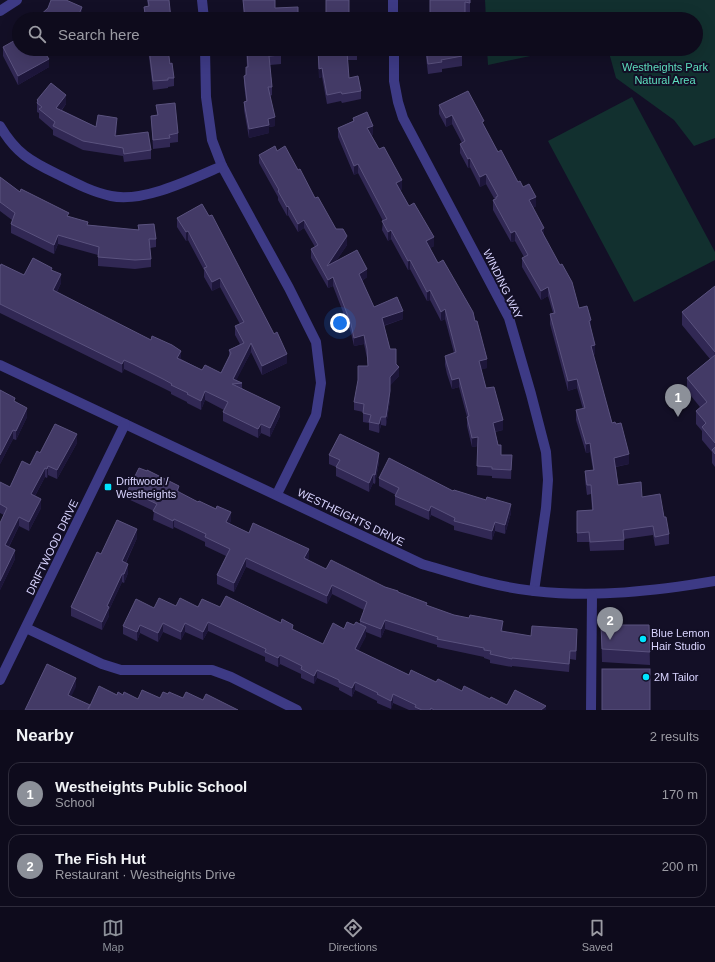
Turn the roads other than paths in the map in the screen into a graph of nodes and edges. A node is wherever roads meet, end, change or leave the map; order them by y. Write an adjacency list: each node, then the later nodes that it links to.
1 (17, 0): 4 (street)
2 (202, 0): 5 (street)
3 (393, 0): 6 (street)
4 (0, 11)
5 (203, 12)
6 (393, 12)
7 (206, 56): 10 (street)
8 (394, 56): 15 (street, WINDING WAY)
9 (0, 126): 10 (street)
10 (222, 166): 13 (street)
11 (0, 365): 12 (street, WESTHEIGHTS DRIVE)
12 (125, 424): 13 (street, WESTHEIGHTS DRIVE); 17 (street, DRIFTWOOD DRIVE)
13 (276, 494): 15 (street, WESTHEIGHTS DRIVE)
14 (715, 581): 16 (street, WESTHEIGHTS DRIVE)
15 (534, 591): 16 (street, WESTHEIGHTS DRIVE)
16 (592, 595): 20 (street)
17 (26, 628): 18 (street, DRIFTWOOD DRIVE); 19 (street)
18 (0, 680)
19 (297, 710)
20 (592, 710)

